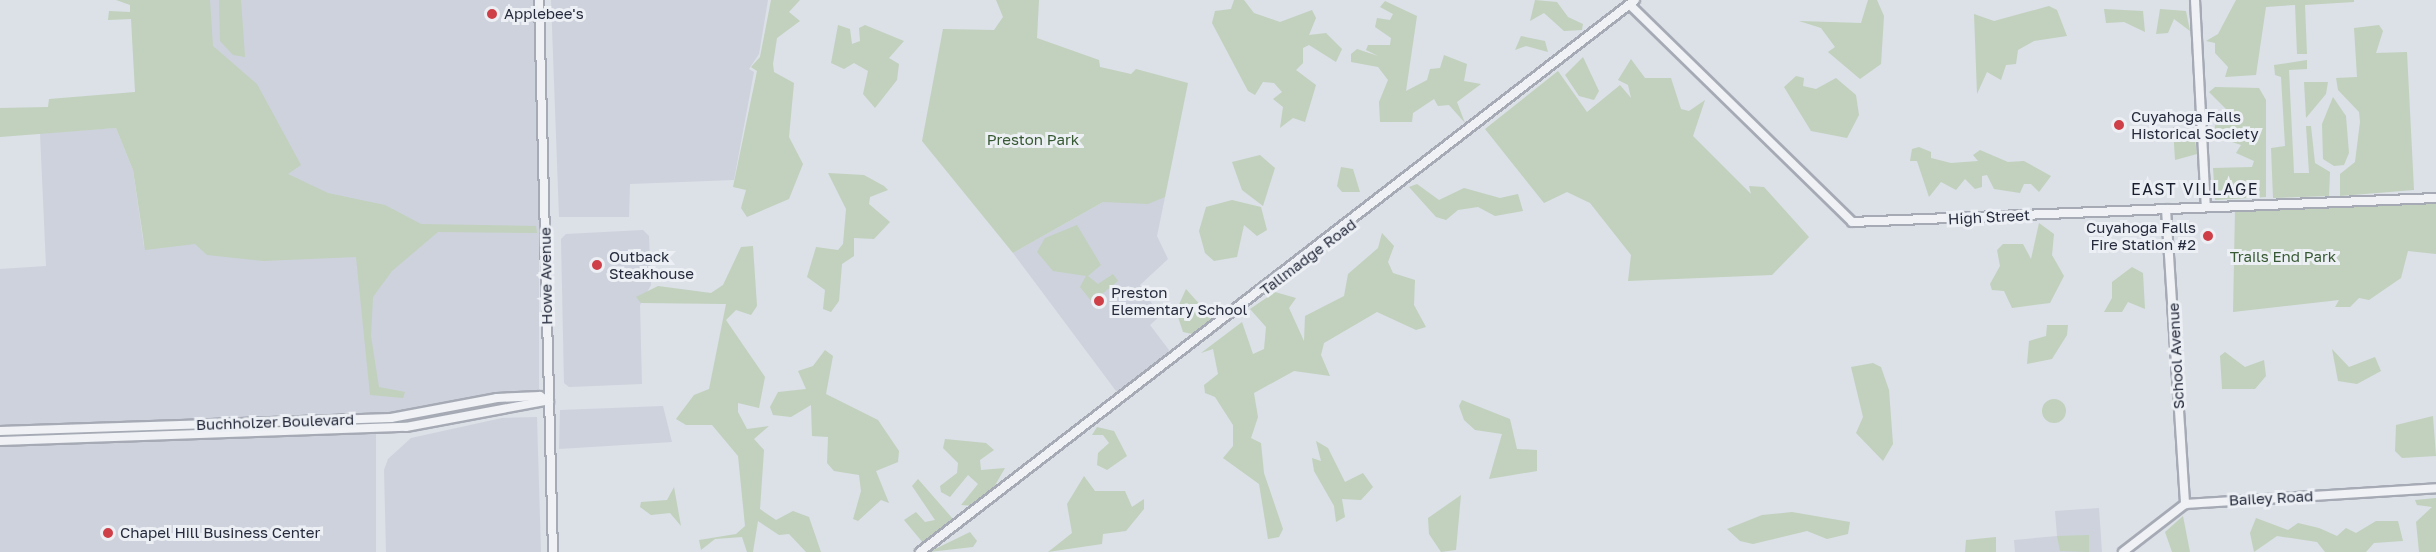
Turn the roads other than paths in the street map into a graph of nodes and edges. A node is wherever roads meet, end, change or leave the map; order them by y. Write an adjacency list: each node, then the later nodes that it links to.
1 (539, 0): 7 (street, Howe Avenue)
2 (2195, 0): 5 (street)
3 (1633, 3): 6 (street, High Street); 13 (street, Tallmadge Road)
4 (2436, 198): 5 (street, High Street)
5 (2206, 207): 6 (street, High Street)
6 (2166, 209): 11 (street, School Avenue)
7 (547, 401): 8 (street, Buchholzer Boulevard); 9 (street, Buchholzer Boulevard); 12 (street, Howe Avenue)
8 (0, 431)
9 (0, 441)
10 (2436, 488): 11 (street, Bailey Road)
11 (2185, 504): 14 (street)
12 (553, 552)
13 (920, 552)
14 (2123, 552)

